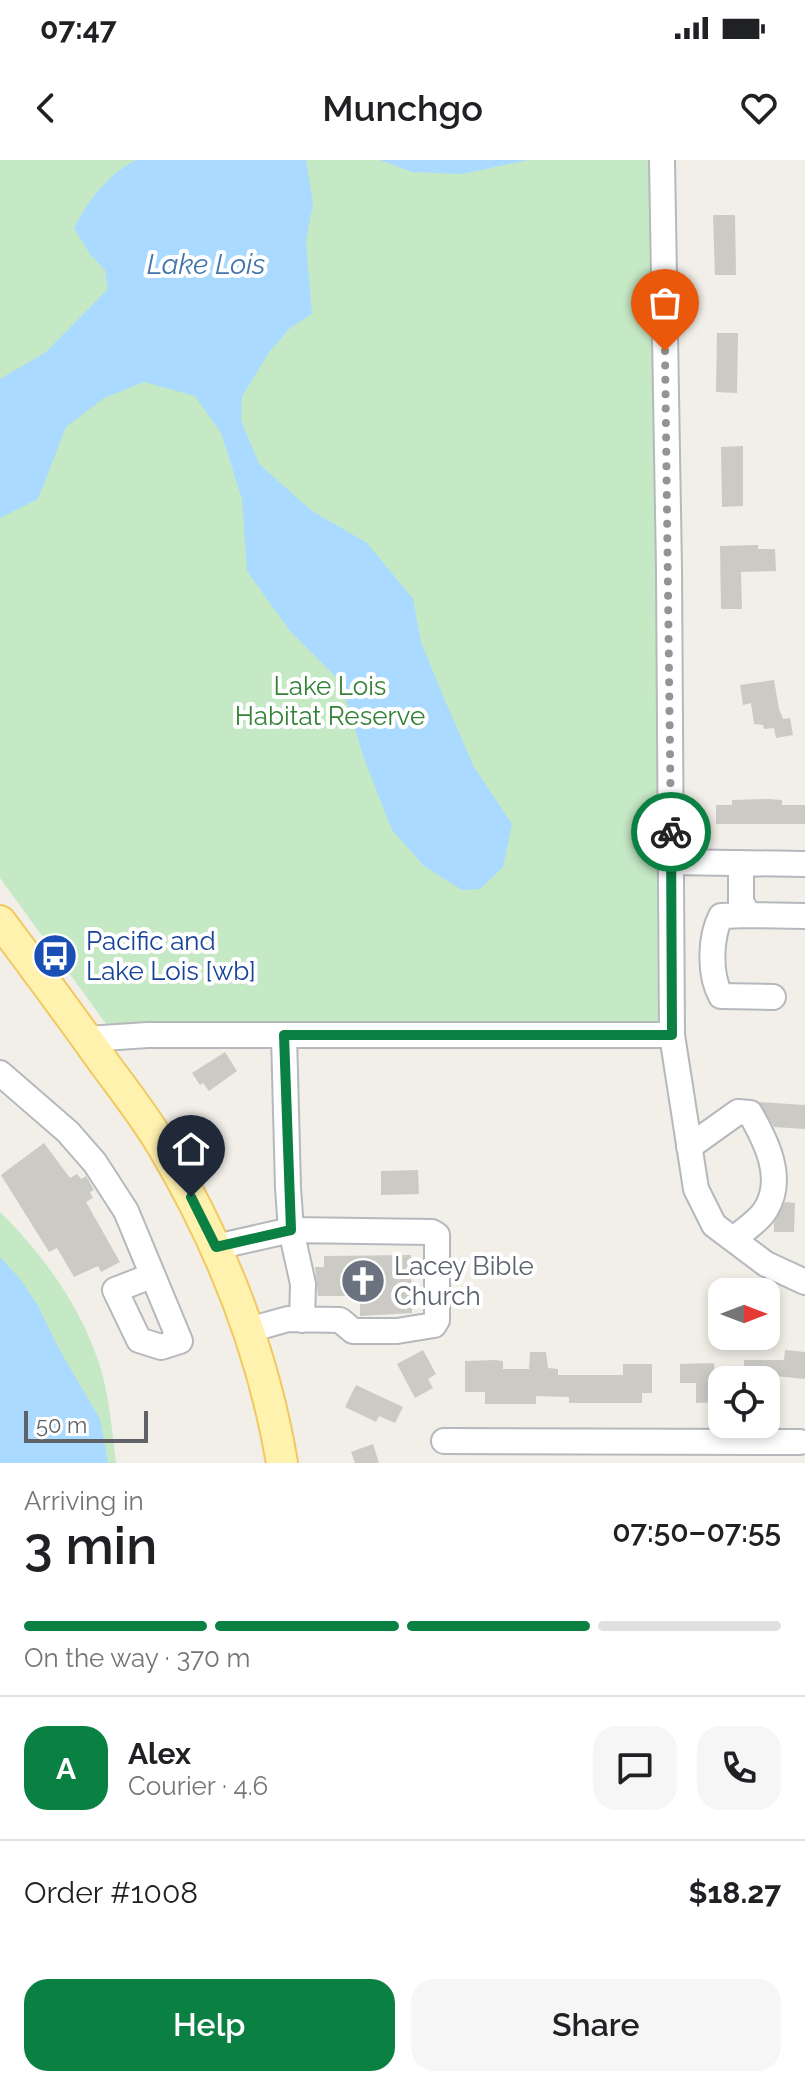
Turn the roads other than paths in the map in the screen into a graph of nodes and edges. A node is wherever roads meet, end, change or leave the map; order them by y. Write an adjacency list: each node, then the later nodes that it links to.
1 (662, 160): 2 (street)
2 (671, 862): 3 (street); 10 (street)
3 (741, 863): 4 (street); 5 (street)
4 (805, 864)
5 (749, 915): 6 (street); 8 (street)
6 (805, 916)
7 (0, 921): 11 (main road)
8 (773, 997)
9 (284, 1035): 10 (street); 11 (street); 14 (street)
10 (672, 1035): 13 (street)
11 (87, 1039): 16 (main road)
12 (0, 1073): 17 (street)
13 (689, 1147): 15 (street); 15 (street)
14 (291, 1230): 16 (street); 19 (street); 19 (street)
15 (734, 1239): 18 (street)
16 (216, 1247): 20 (main road)
17 (151, 1276)
18 (805, 1282)
19 (302, 1320): 20 (street)
20 (249, 1330): 24 (main road)
21 (444, 1441): 23 (street)
22 (800, 1442): 23 (street)
23 (683, 1452)
24 (282, 1463)

